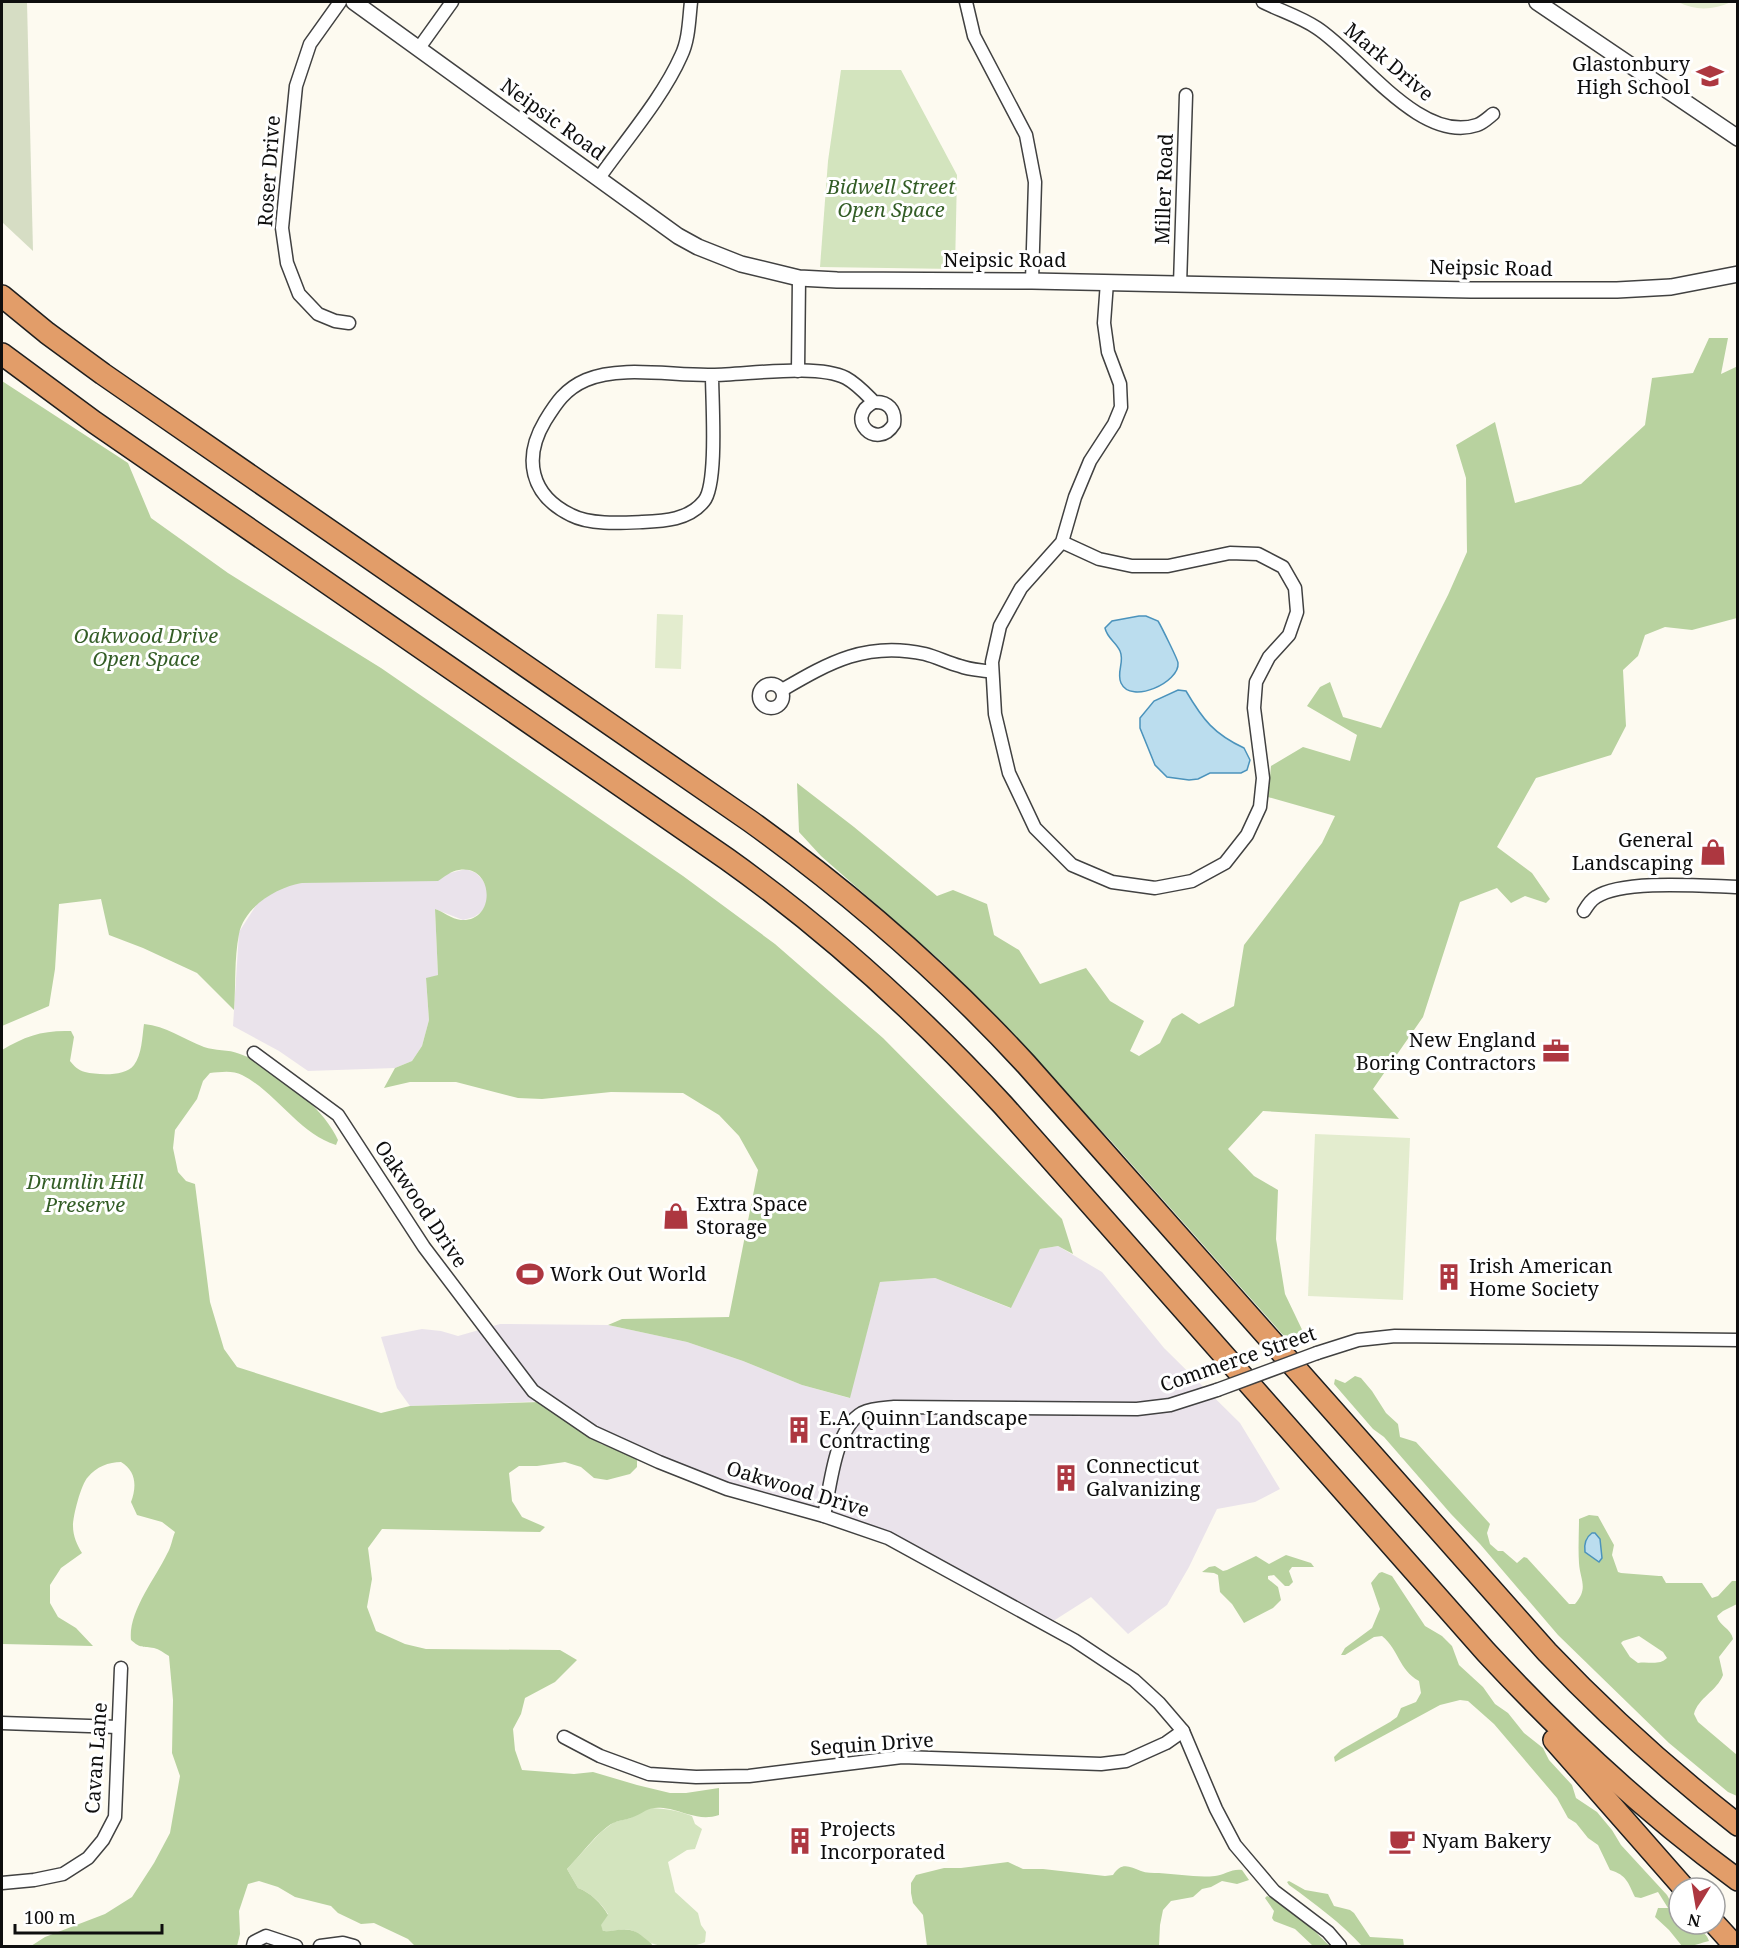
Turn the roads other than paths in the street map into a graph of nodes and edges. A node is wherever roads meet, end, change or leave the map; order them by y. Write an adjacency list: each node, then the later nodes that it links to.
1 (340, 2): 19 (street, Roser Drive)
2 (354, 2): 8 (street, Neipsic Road)
3 (452, 2): 8 (street)
4 (691, 2): 12 (street)
5 (966, 2): 15 (street)
6 (1263, 2): 10 (street, Mark Drive)
7 (1537, 2): 11 (street)
8 (419, 48): 12 (street, Neipsic Road)
9 (1186, 95): 17 (street, Miller Road)
10 (1493, 114)
11 (1737, 138)
12 (599, 178): 14 (street, Neipsic Road)
13 (1737, 274): 17 (street, Neipsic Road)
14 (799, 278): 15 (street, Neipsic Road); 21 (street)
15 (1032, 281): 16 (street, Neipsic Road)
16 (1107, 282): 17 (street, Neipsic Road); 24 (street)
17 (1180, 285)
18 (2, 296): 38 (highway)
19 (349, 323)
20 (2, 354): 32 (highway)
21 (798, 371): 22 (street); 23 (street)
22 (712, 375): 22 (street)
23 (874, 402)
24 (1062, 542): 25 (street); 25 (street)
25 (992, 672): 26 (street)
26 (782, 690)
27 (1737, 886): 28 (street)
28 (1584, 911)
29 (254, 1053): 31 (street, Oakwood Drive)
30 (1737, 1340): 31 (street, Commerce Street, bridge)
31 (824, 1516): 36 (street, Oakwood Drive)
32 (1497, 1663): 39 (highway); 40 (highway)
33 (121, 1668): 35 (street, Cavan Lane)
34 (2, 1723): 35 (street)
35 (118, 1727): 41 (street, Cavan Lane)
36 (1183, 1731): 37 (street, Sequin Drive); 46 (street, Oakwood Drive)
37 (564, 1737)
38 (1737, 1825)
39 (1673, 1876)
40 (1737, 1881)
41 (2, 1883)
42 (253, 1947): 43 (street)
43 (296, 1947)
44 (320, 1947): 45 (street)
45 (354, 1947)
46 (1340, 1947)

